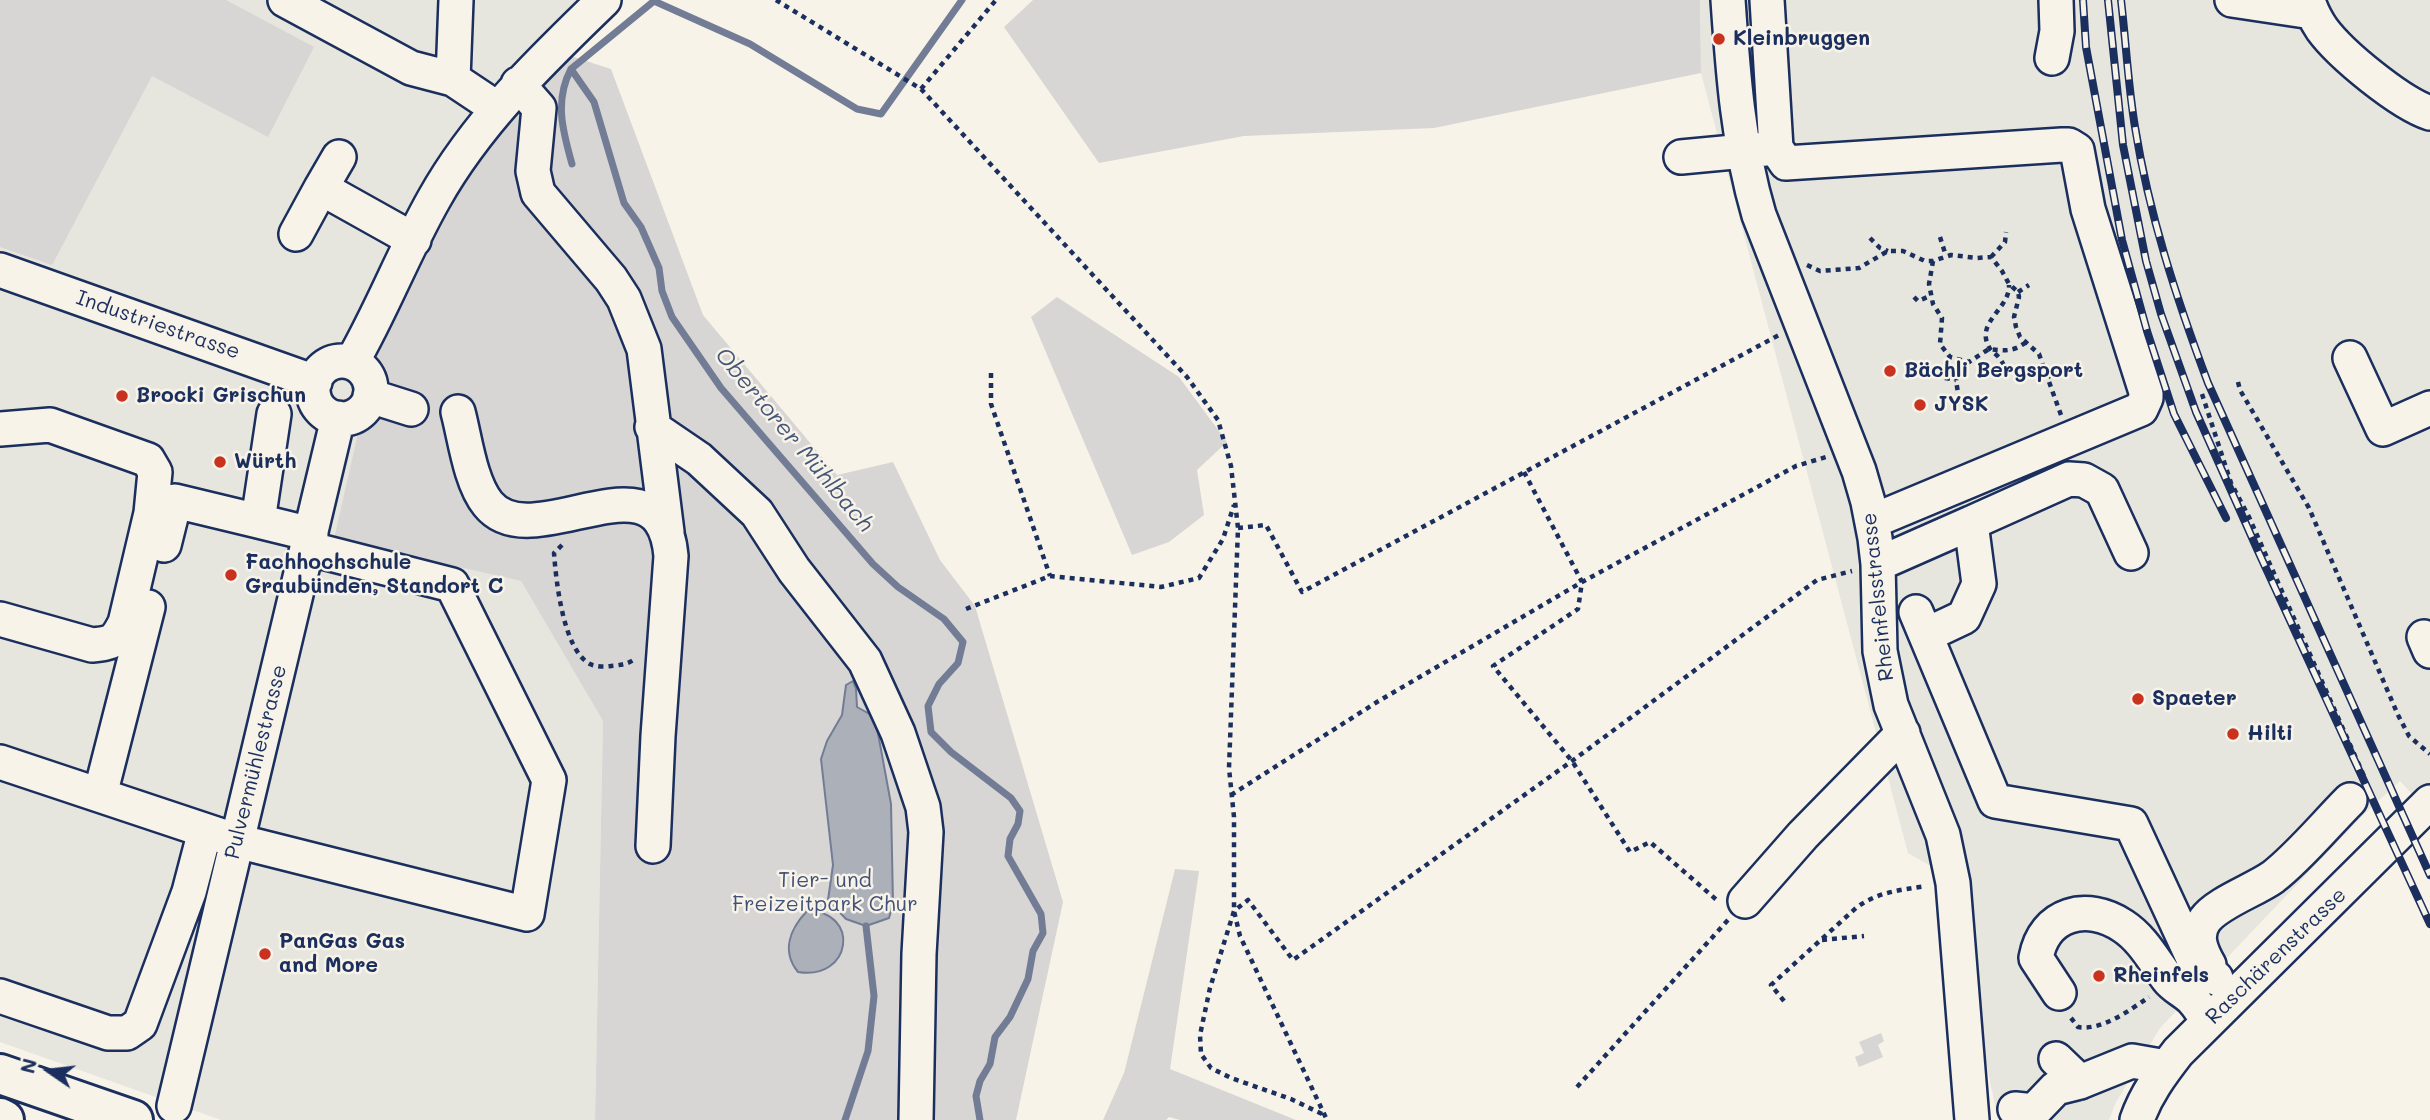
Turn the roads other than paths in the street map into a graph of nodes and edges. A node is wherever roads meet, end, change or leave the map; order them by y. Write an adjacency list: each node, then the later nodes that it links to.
1 (285, 0): 10 (street)
2 (456, 0): 10 (street)
3 (604, 0): 11 (street)
4 (1727, 0): 14 (street, Rheinfelsstrasse)
5 (1766, 0): 13 (street)
6 (2056, 0): 9 (street)
7 (2232, 0): 8 (street)
8 (2310, 6): 12 (street)
9 (2052, 58)
10 (453, 79): 11 (street)
11 (508, 97): 19 (street); 30 (street)
12 (2430, 113)
13 (1776, 148): 14 (street); 35 (street)
14 (1742, 151): 16 (street); 35 (street, Rheinfelsstrasse)
15 (339, 157): 17 (street)
16 (1681, 157)
17 (321, 188): 18 (street); 19 (street)
18 (296, 234)
19 (414, 240): 22 (street)
20 (0, 270): 23 (street, Industriestrasse)
21 (2350, 358): 25 (street)
22 (352, 362): 23 (street); 24 (street)
23 (315, 382): 29 (street)
24 (370, 396): 26 (street); 29 (street)
25 (2430, 408)
26 (411, 409)
27 (458, 412): 36 (street)
28 (274, 414): 33 (street)
29 (338, 418): 37 (street, Pulvermühlestrasse)
30 (652, 427): 36 (street); 60 (street)
31 (0, 429): 39 (street)
32 (1993, 488): 35 (street)
33 (258, 520): 37 (street); 43 (street)
34 (1971, 523): 35 (street); 38 (street); 51 (street)
35 (1886, 525): 40 (street, Rheinfelsstrasse)
36 (667, 532): 47 (street)
37 (309, 541): 46 (street, Pulvermühlestrasse); 46 (street)
38 (2131, 552)
39 (0, 618)
40 (1903, 733): 48 (street); 61 (street, Rheinfelsstrasse)
41 (0, 762): 43 (street)
42 (2358, 790): 51 (street)
43 (100, 795): 45 (street)
44 (2430, 802): 51 (street, Raschärenstrasse)
45 (205, 831): 46 (street); 50 (street)
46 (237, 841): 57 (street, Pulvermühlestrasse)
47 (653, 846)
48 (1739, 907)
49 (2151, 909): 51 (street)
50 (0, 996)
51 (2204, 996): 52 (street); 54 (street, Raschärenstrasse)
52 (2065, 1005)
53 (2056, 1059): 56 (street)
54 (2166, 1067): 56 (street); 62 (street, Raschärenstrasse)
55 (0, 1074): 59 (highway)
56 (2080, 1082): 58 (street)
57 (174, 1106)
58 (2029, 1113)
59 (133, 1120)
60 (916, 1120)
61 (1972, 1120)
62 (2137, 1120)

